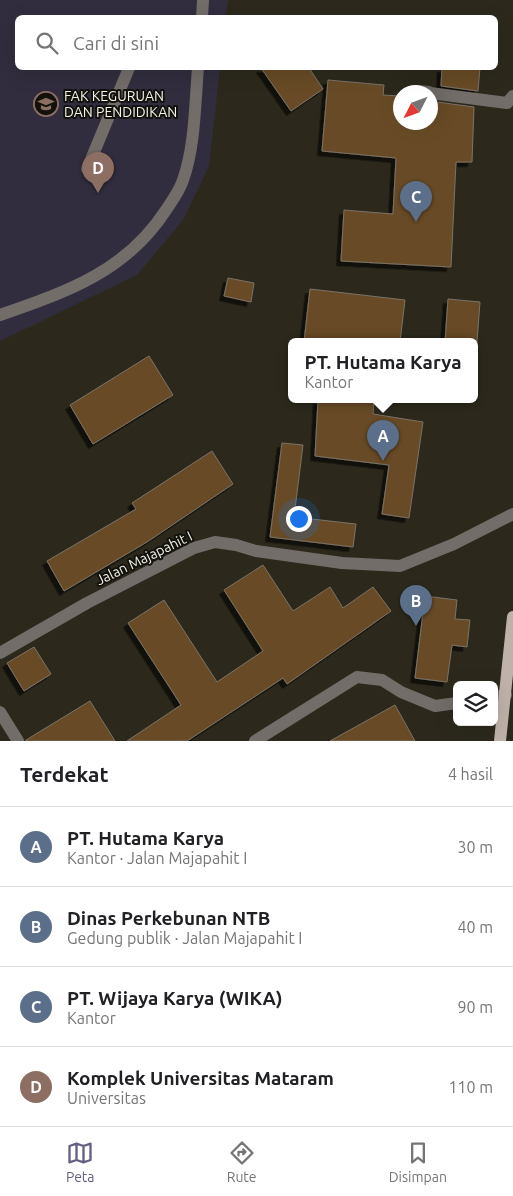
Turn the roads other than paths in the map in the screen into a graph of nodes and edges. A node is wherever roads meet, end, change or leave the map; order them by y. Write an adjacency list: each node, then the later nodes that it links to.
1 (203, 0): 2 (street)
2 (202, 15)
3 (128, 70): 7 (street)
4 (198, 70): 8 (street)
5 (438, 94): 6 (street)
6 (513, 96)
7 (87, 169)
8 (0, 315)
9 (513, 514): 11 (street, Jalan Majapahit I)
10 (513, 617): 12 (main road)
11 (0, 653)
12 (500, 696): 17 (main road)
13 (453, 704): 16 (street)
14 (0, 712): 15 (street)
15 (18, 741)
16 (254, 741)
17 (500, 741)

